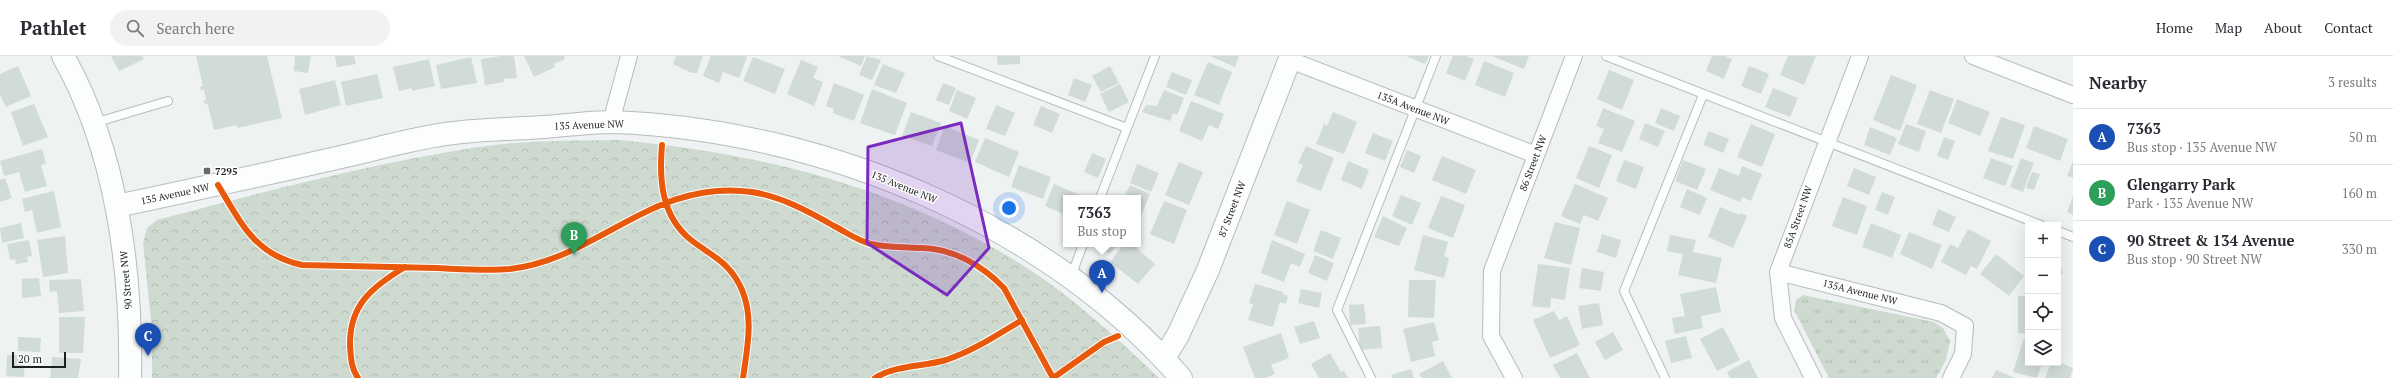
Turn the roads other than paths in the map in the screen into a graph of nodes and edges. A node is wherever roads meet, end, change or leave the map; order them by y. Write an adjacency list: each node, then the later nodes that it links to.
1 (63, 56): 16 (street)
2 (628, 56): 15 (street)
3 (938, 56): 17 (lane)
4 (1155, 56): 17 (lane)
5 (1436, 56): 14 (lane)
6 (1574, 56): 19 (street, 86 Street NW)
7 (1606, 56): 11 (lane)
8 (1860, 56): 18 (street, 85A Street NW)
9 (1972, 56): 12 (street)
10 (1290, 58): 14 (street, 135A Avenue NW); 28 (street, 87 Street NW)
11 (1703, 95): 18 (lane); 33 (lane)
12 (2073, 95)
13 (168, 102): 16 (lane)
14 (1415, 109): 19 (street, 135A Avenue NW); 31 (lane)
15 (611, 122): 21 (street, 135 Avenue NW); 27 (street, 135 Avenue NW)
16 (93, 124): 21 (street)
17 (1127, 128): 20 (lane)
18 (1827, 141): 22 (lane); 26 (street, 85A Street NW)
19 (1536, 155): 32 (street, 86 Street NW)
20 (1101, 195)
21 (117, 206): 29 (street, 90 Street NW)
22 (2033, 222)
23 (2061, 233): 24 (lane)
24 (2073, 237)
25 (1082, 247): 27 (lane)
26 (1778, 272): 34 (street, 85A Street NW); 35 (street, 135A Avenue NW)
27 (1071, 278): 28 (street, 135 Avenue NW)
28 (1164, 358): 30 (street, 135 Avenue NW)
29 (130, 378)
30 (1181, 378)
31 (1371, 378)
32 (1514, 378)
33 (1665, 378)
34 (1813, 378)
35 (1951, 378)

